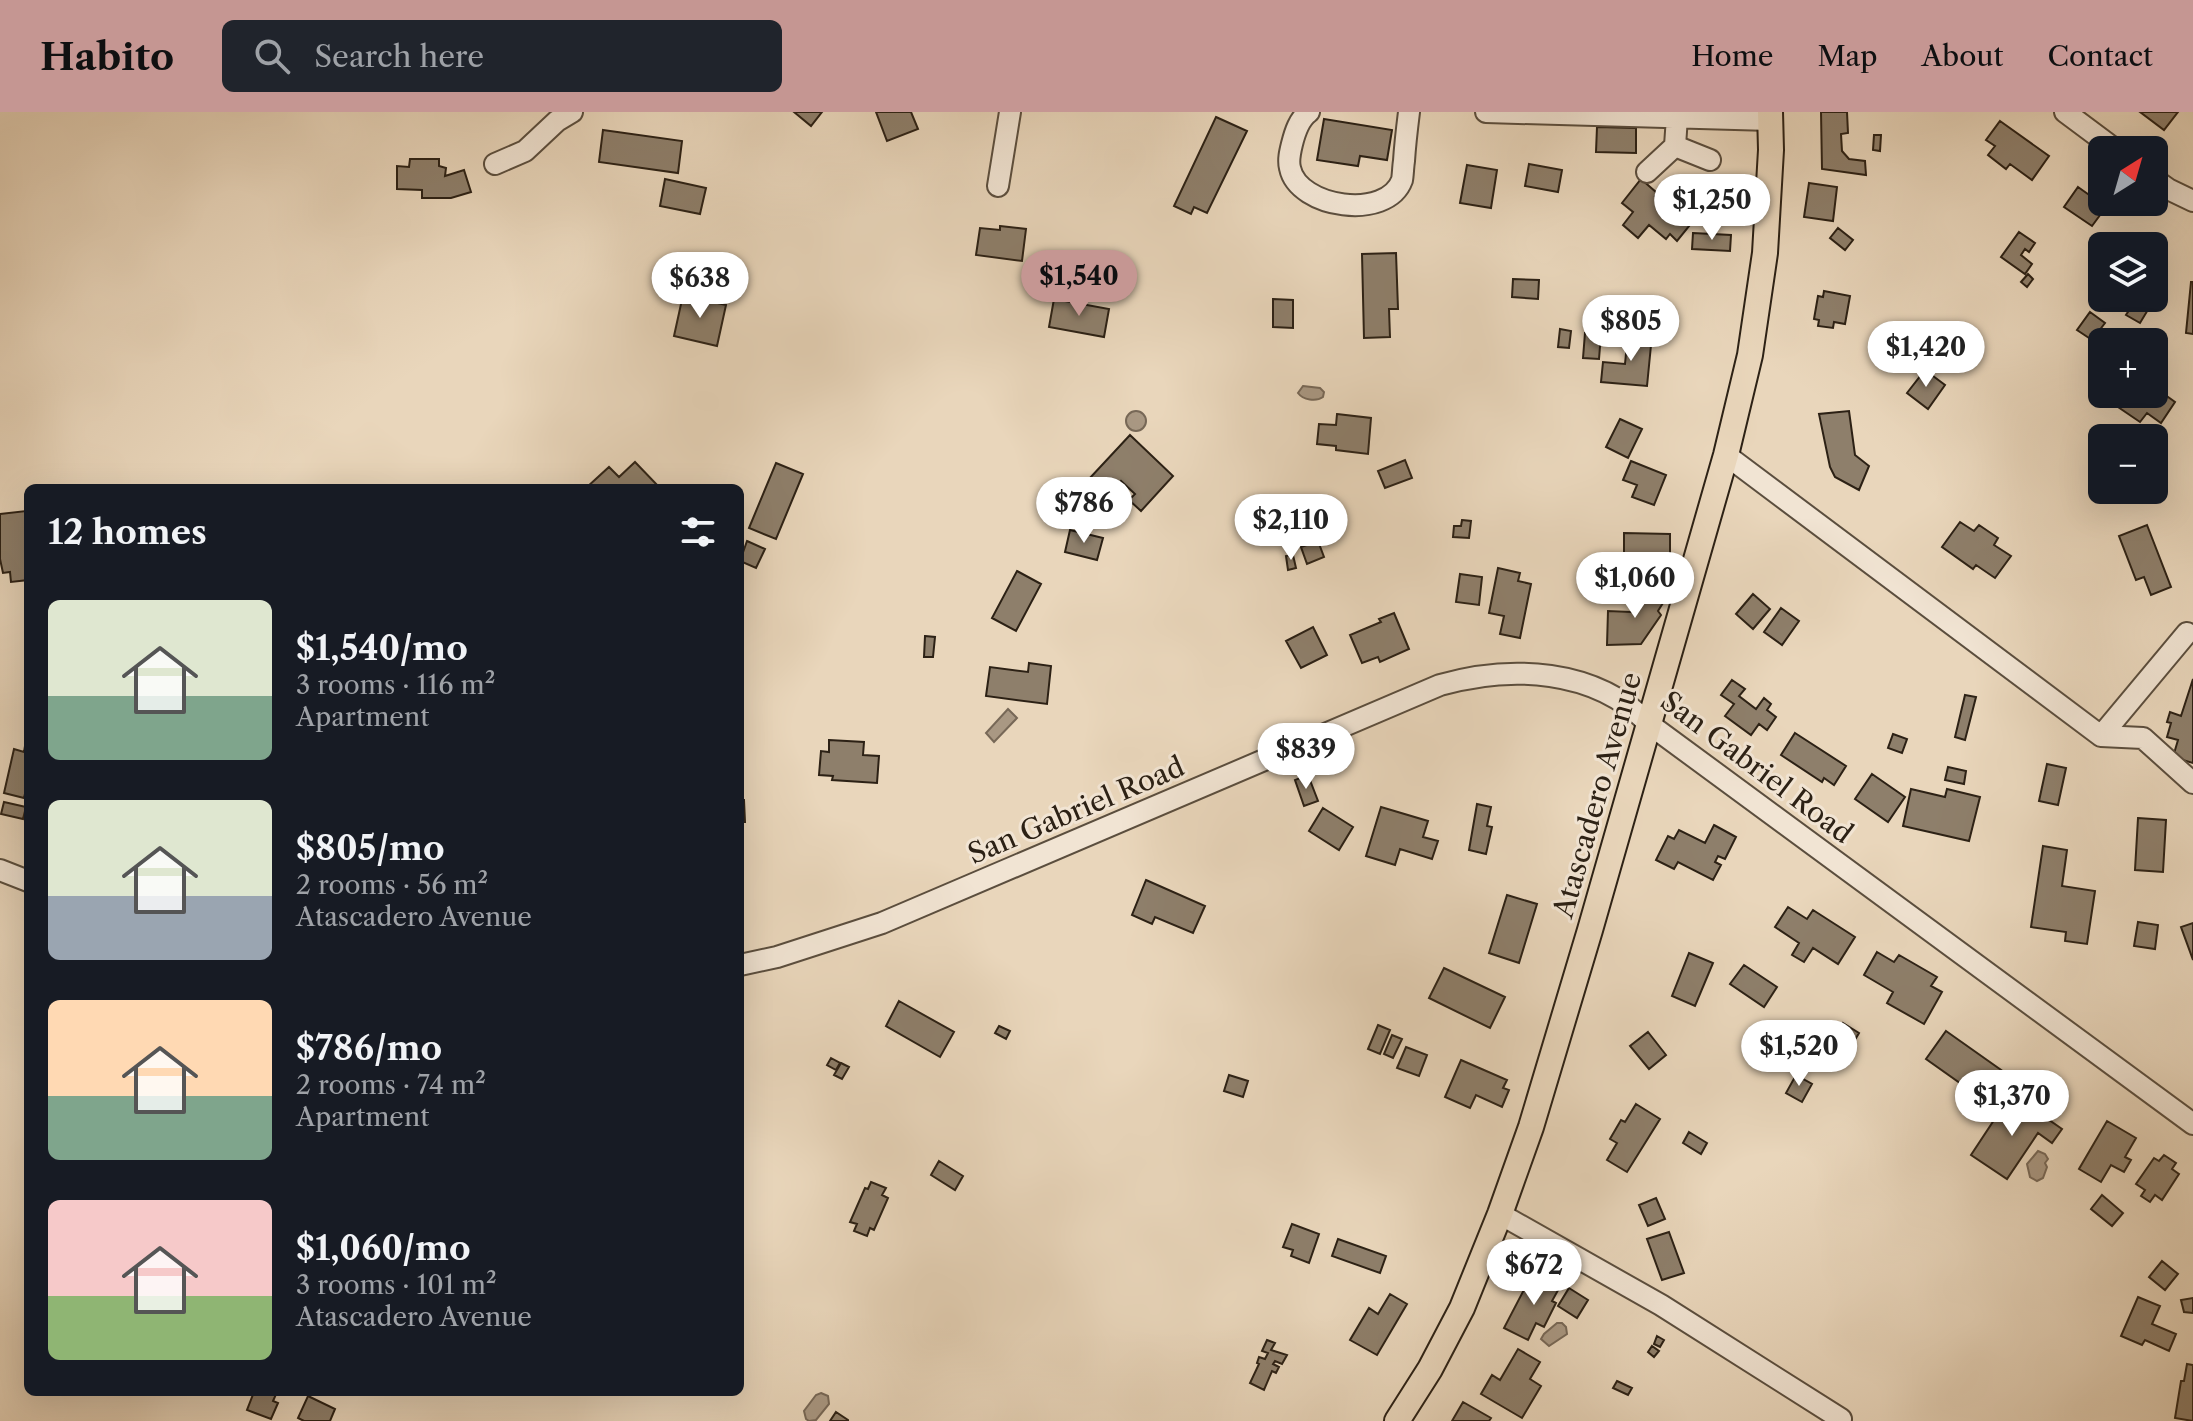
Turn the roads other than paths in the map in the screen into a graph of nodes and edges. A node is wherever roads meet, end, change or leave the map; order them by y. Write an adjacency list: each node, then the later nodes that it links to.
1 (572, 112): 12 (street)
2 (1010, 112): 14 (street)
3 (1309, 112): 4 (street)
4 (1409, 112)
5 (1486, 112): 8 (street)
6 (2065, 112): 9 (street)
7 (1770, 116): 8 (street); 19 (main road, Atascadero Avenue)
8 (1677, 117): 10 (street)
9 (2097, 136)
10 (1675, 146): 11 (street); 13 (street)
11 (1710, 160)
12 (495, 164)
13 (1647, 172)
14 (998, 186)
15 (2168, 188): 17 (street)
16 (2168, 189): 18 (street)
17 (2193, 201)
18 (2193, 207)
19 (1726, 455): 21 (main road, Atascadero Avenue); 22 (street)
20 (2187, 633): 22 (street)
21 (1649, 724): 26 (street, San Gabriel Road); 27 (street, San Gabriel Road); 28 (main road, Atascadero Avenue)
22 (2101, 736): 23 (street)
23 (2193, 783)
24 (0, 870): 25 (street)
25 (24, 879)
26 (744, 964)
27 (2193, 1124)
28 (1500, 1214): 29 (street); 30 (main road, Atascadero Avenue)
29 (1841, 1419)
30 (1397, 1421)

